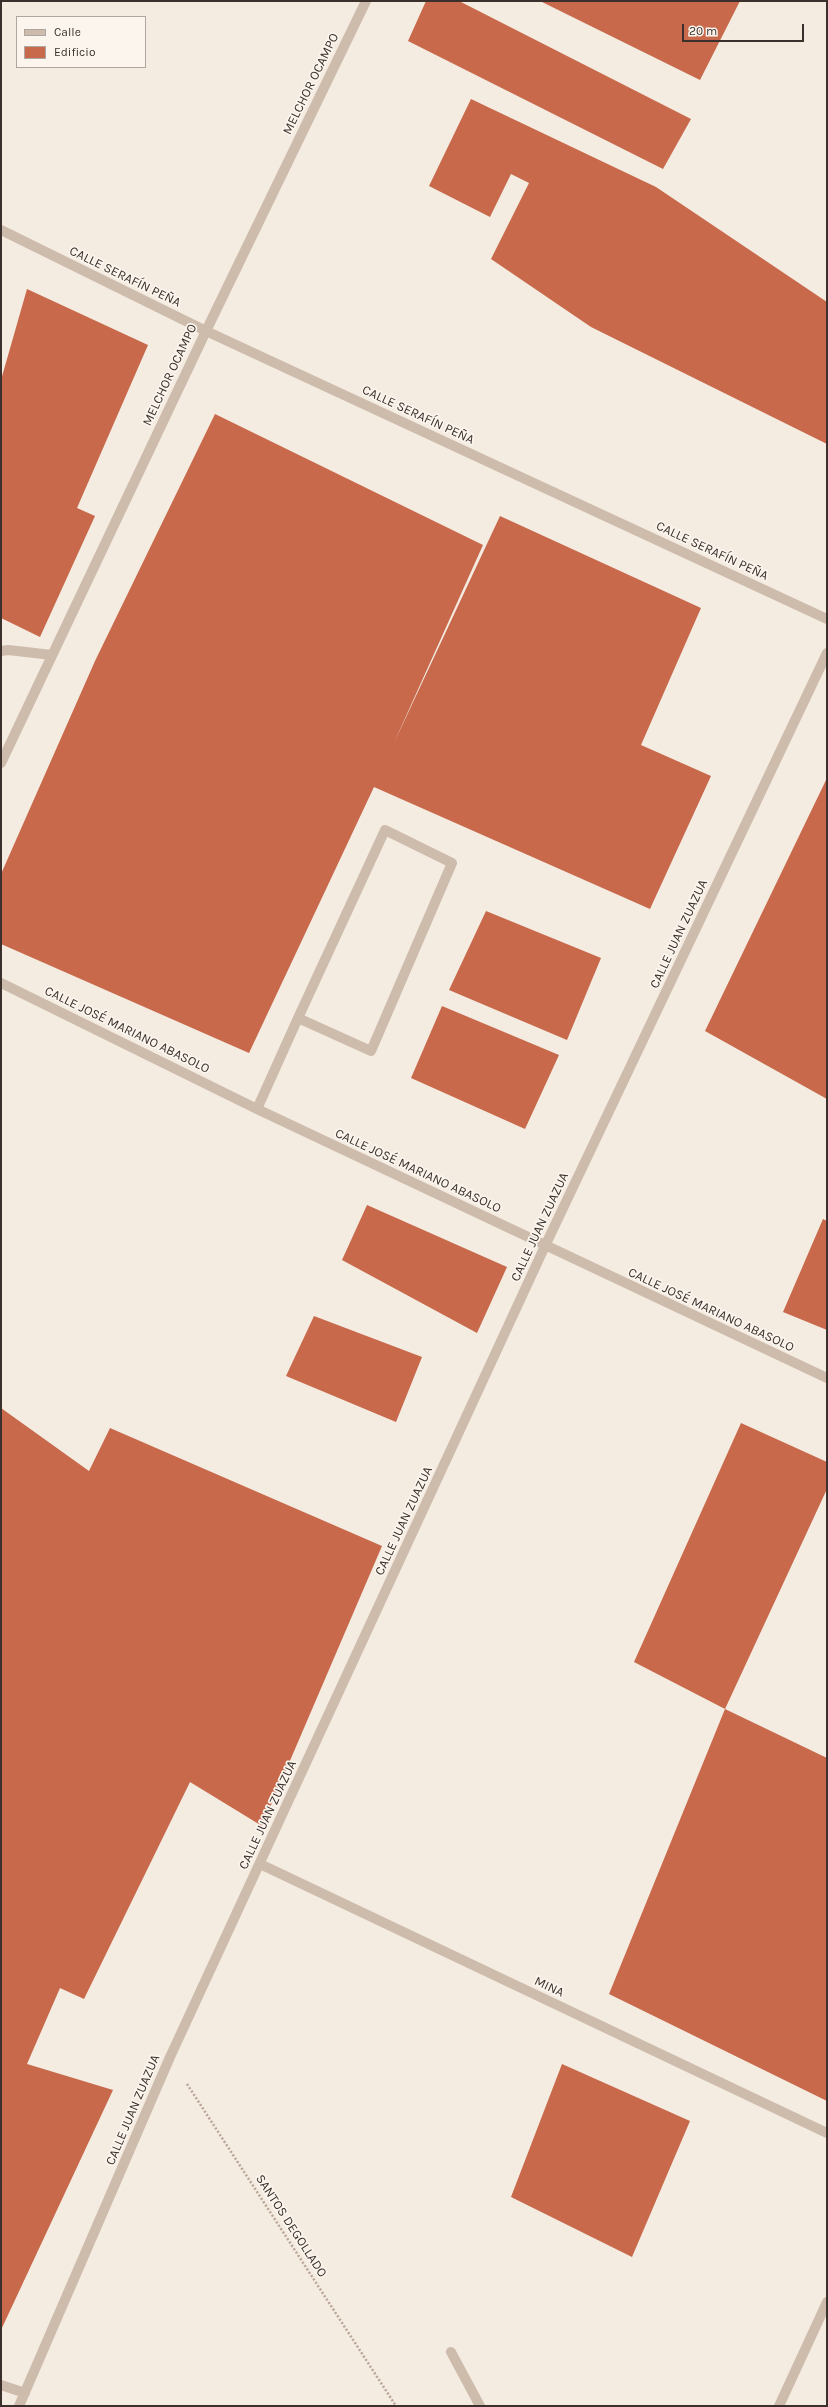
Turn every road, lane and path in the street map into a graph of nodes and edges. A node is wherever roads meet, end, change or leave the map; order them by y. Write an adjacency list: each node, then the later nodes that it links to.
1 (366, 1): 3 (street, MELCHOR OCAMPO)
2 (1, 230): 3 (street, CALLE SERAFÍN PEÑA)
3 (206, 331): 4 (street, CALLE SERAFÍN PEÑA); 7 (street, MELCHOR OCAMPO)
4 (827, 619)
5 (1, 651): 7 (street)
6 (827, 653): 12 (street, CALLE JUAN ZUAZUA)
7 (52, 655): 8 (street, MELCHOR OCAMPO)
8 (1, 763)
9 (1, 983): 11 (street, CALLE JOSÉ MARIANO ABASOLO)
10 (298, 1018): 10 (street); 11 (street)
11 (256, 1109): 12 (street, CALLE JOSÉ MARIANO ABASOLO)
12 (545, 1246): 13 (street, CALLE JOSÉ MARIANO ABASOLO); 14 (street, CALLE JUAN ZUAZUA)
13 (827, 1378)
14 (260, 1864): 15 (street, CALLE JUAN ZUAZUA); 16 (street, MINA)
15 (170, 2057): 20 (street, CALLE JUAN ZUAZUA); 22 (path, SANTOS DEGOLLADO)
16 (827, 2133)
17 (827, 2302): 24 (street)
18 (451, 2352): 23 (street)
19 (1, 2385): 20 (street)
20 (25, 2393): 21 (street, CALLE JUAN ZUAZUA)
21 (19, 2406)
22 (396, 2406)
23 (480, 2406)
24 (779, 2406)

